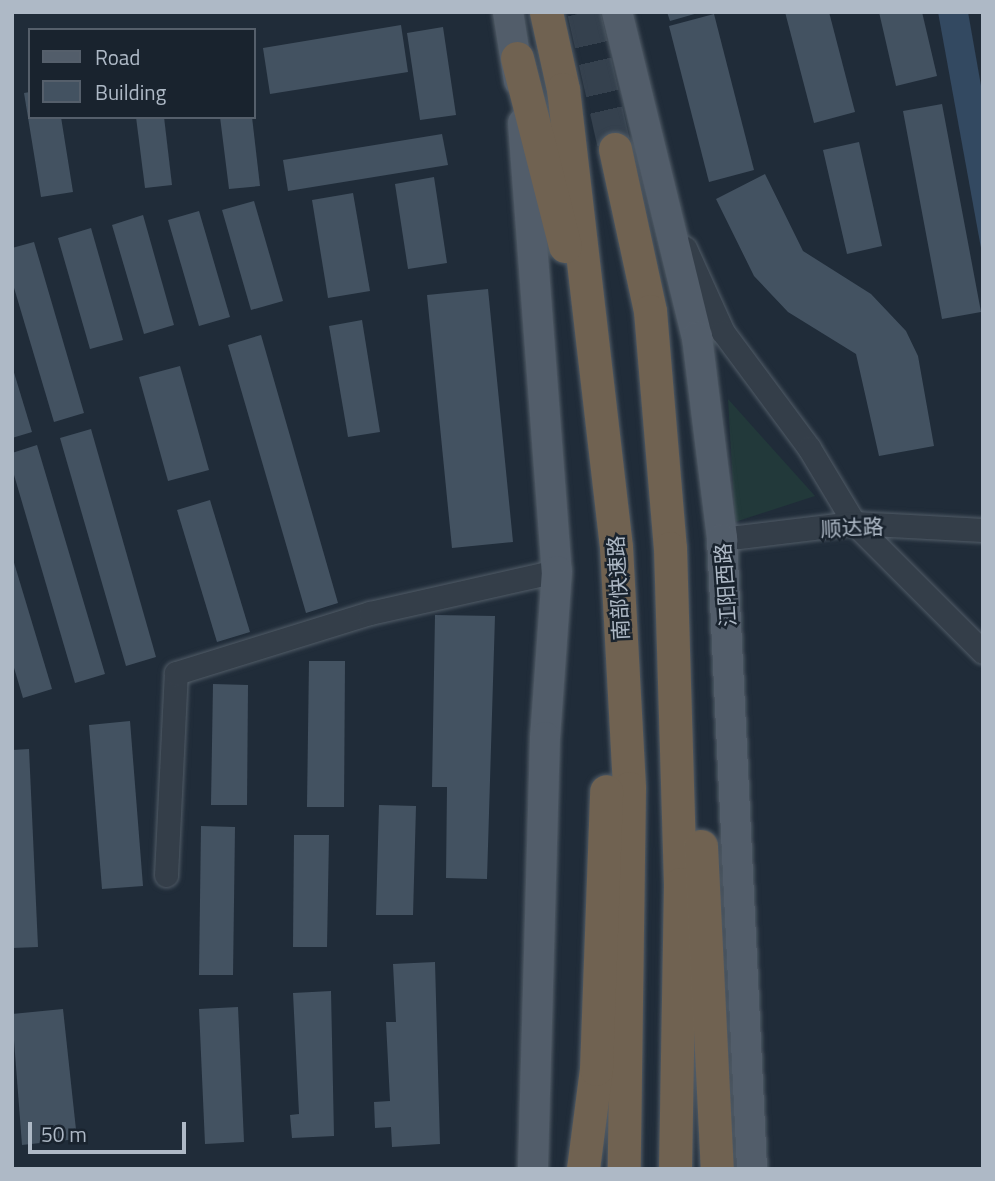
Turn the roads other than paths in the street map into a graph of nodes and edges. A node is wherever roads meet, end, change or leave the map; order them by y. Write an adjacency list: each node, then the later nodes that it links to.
1 (508, 12): 4 (main road)
2 (546, 12): 7 (highway, 南部快速路)
3 (617, 12): 6 (main road, 江阳西路)
4 (517, 58): 7 (highway); 13 (main road)
5 (615, 149): 12 (highway)
6 (665, 204): 8 (street); 10 (main road, 江阳西路)
7 (600, 384): 11 (highway, 南部快速路)
8 (854, 523): 9 (street, 顺达路); 10 (street, 顺达路); 14 (street)
9 (983, 530)
10 (722, 539): 25 (main road, 江阳西路)
11 (616, 547): 17 (highway); 21 (highway, 南部快速路)
12 (670, 548): 16 (highway); 22 (highway)
13 (557, 570): 15 (street); 18 (main road)
14 (983, 652)
15 (166, 875)
16 (711, 1042): 23 (highway); 24 (highway)
17 (596, 1069): 19 (highway); 20 (highway)
18 (533, 1169)
19 (583, 1169)
20 (595, 1169)
21 (624, 1169)
22 (675, 1169)
23 (709, 1169)
24 (717, 1169)
25 (752, 1169)

